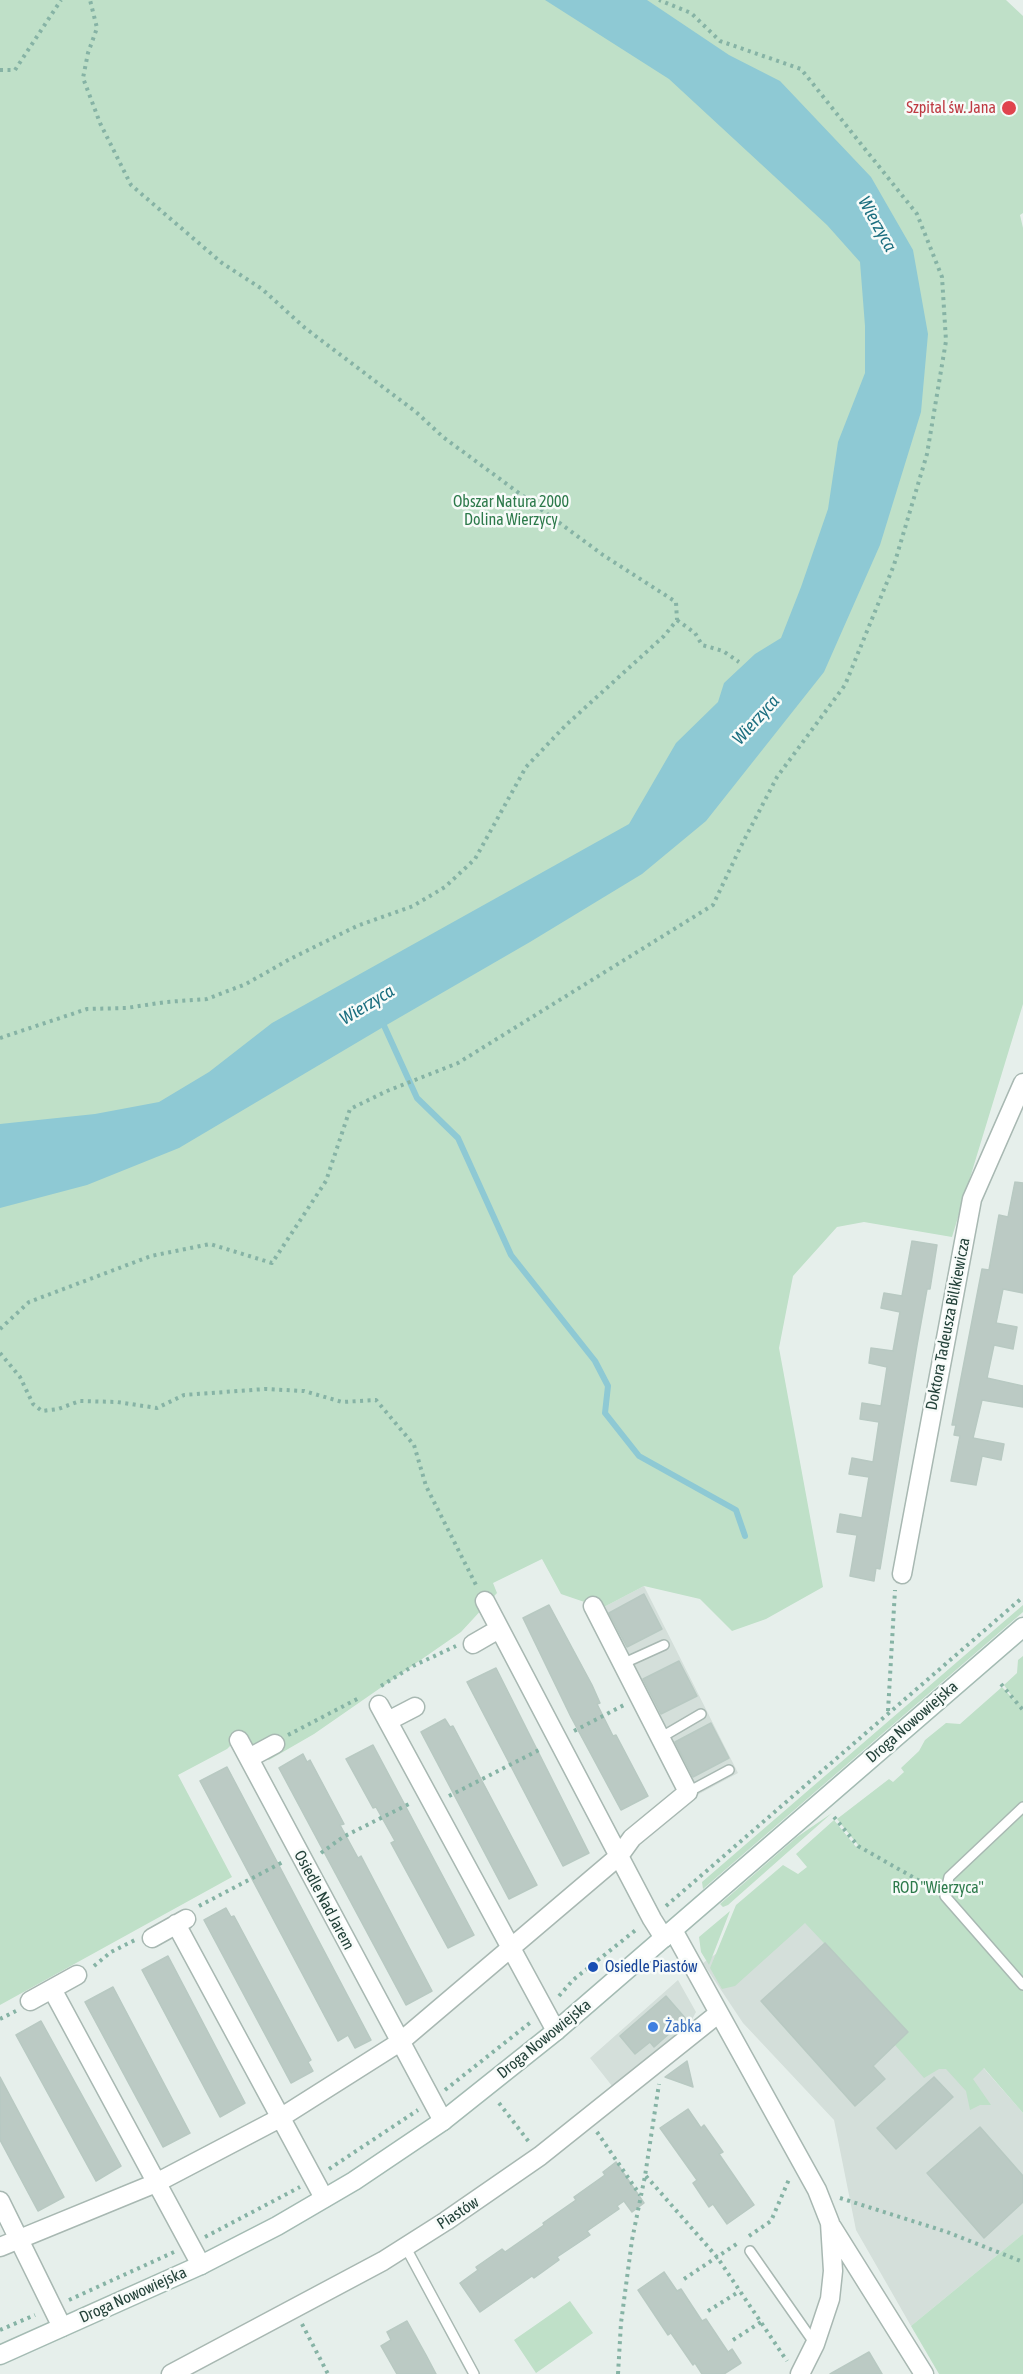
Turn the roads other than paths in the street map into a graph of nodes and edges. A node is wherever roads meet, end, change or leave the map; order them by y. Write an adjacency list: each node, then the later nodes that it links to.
1 (1023, 1083): 2 (street, Doktora Tadeusza Bilikiewicza)
2 (1016, 1118): 3 (street, Doktora Tadeusza Bilikiewicza)
3 (902, 1574)
4 (485, 1602): 7 (street)
5 (593, 1606): 10 (street)
6 (1023, 1627): 23 (street, Droga Nowowiejska)
7 (500, 1629): 8 (street); 22 (street)
8 (473, 1644)
9 (664, 1645): 10 (lane)
10 (622, 1664): 15 (street)
11 (379, 1705): 14 (street)
12 (415, 1707): 14 (street)
13 (701, 1714): 15 (lane)
14 (388, 1721): 25 (street)
15 (660, 1738): 20 (street)
16 (239, 1740): 18 (street, Osiedle Nad Jarem)
17 (275, 1744): 18 (street)
18 (249, 1758): 32 (street, Osiedle Nad Jarem)
19 (729, 1770): 20 (lane)
20 (688, 1792): 22 (street)
21 (1023, 1807): 27 (lane)
22 (619, 1856): 23 (street); 25 (street)
23 (668, 1934): 30 (street); 31 (street, Droga Nowowiejska)
24 (152, 1938): 33 (street)
25 (510, 1950): 31 (street); 32 (street)
26 (77, 1975): 28 (street)
27 (1023, 1985)
28 (52, 1989): 29 (street); 35 (street)
29 (30, 2001)
30 (718, 2013): 38 (street); 40 (street, Piastów)
31 (556, 2031): 34 (street, Droga Nowowiejska)
32 (400, 2042): 33 (street); 34 (street, Osiedle Nad Jarem)
33 (280, 2118): 35 (street); 36 (street)
34 (443, 2121): 36 (street, Droga Nowowiejska)
35 (156, 2183): 39 (street); 43 (street)
36 (324, 2198): 43 (street, Droga Nowowiejska)
37 (0, 2201): 39 (street)
38 (830, 2223): 45 (street); 50 (street)
39 (19, 2239): 41 (street); 44 (street)
40 (405, 2246): 48 (street, Piastów); 49 (lane)
41 (0, 2247)
42 (750, 2251): 45 (lane)
43 (201, 2265): 44 (street, Droga Nowowiejska)
44 (62, 2327): 46 (street, Droga Nowowiejska)
45 (815, 2344): 47 (street)
46 (0, 2355)
47 (795, 2370)
48 (171, 2374)
49 (474, 2374)
50 (924, 2374)

